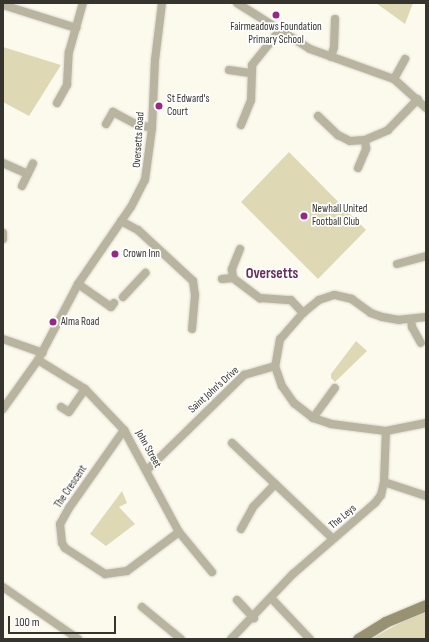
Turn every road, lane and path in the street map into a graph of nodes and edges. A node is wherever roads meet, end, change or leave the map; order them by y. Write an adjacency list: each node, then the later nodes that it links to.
1 (83, 3): 6 (street)
2 (162, 3): 19 (street, Oversetts Road)
3 (237, 3): 7 (street)
4 (3, 5): 6 (street)
5 (335, 20): 8 (street)
6 (76, 28): 14 (street)
7 (280, 30): 8 (street); 11 (street)
8 (330, 57): 12 (street)
9 (406, 58): 12 (street)
10 (229, 70): 11 (street)
11 (250, 73): 18 (street)
12 (394, 79): 13 (street)
13 (418, 99): 15 (street); 20 (street)
14 (57, 104)
15 (426, 108)
16 (318, 116): 20 (street)
17 (106, 124): 19 (street)
18 (241, 125)
19 (152, 128): 26 (street, Oversetts Road)
20 (365, 140): 23 (street)
21 (3, 163): 24 (street)
22 (33, 163): 24 (street)
23 (358, 168)
24 (28, 174): 25 (street)
25 (22, 186)
26 (121, 221): 35 (street, Oversetts Road); 41 (street)
27 (3, 233): 28 (street)
28 (3, 239)
29 (240, 249): 33 (street)
30 (426, 256): 31 (street)
31 (397, 264)
32 (145, 273): 36 (street)
33 (233, 278): 34 (street); 38 (street)
34 (222, 279)
35 (78, 284): 37 (street); 44 (street, Oversetts Road)
36 (123, 297)
37 (114, 303)
38 (303, 313): 40 (street); 45 (street)
39 (426, 317): 40 (street)
40 (412, 318): 43 (street)
41 (192, 329)
42 (3, 339): 44 (street)
43 (421, 343)
44 (40, 357): 47 (street, John Street); 49 (street, Oversetts Road)
45 (275, 366): 50 (street); 55 (street, Saint John's Drive)
46 (335, 388): 50 (street)
47 (85, 390): 48 (street); 52 (street, John Street)
48 (61, 407)
49 (3, 409)
50 (313, 418): 53 (street)
51 (426, 423): 53 (street)
52 (124, 430): 55 (street, John Street); 60 (street, The Crescent)
53 (386, 431): 56 (street, The Leys)
54 (232, 443): 57 (street)
55 (147, 470): 60 (street, John Street)
56 (384, 482): 58 (street); 61 (street, The Leys)
57 (275, 484): 59 (street); 61 (street)
58 (426, 496)
59 (241, 529)
60 (179, 532): 62 (street, John Street)
61 (333, 539): 64 (street, The Leys)
62 (212, 572)
63 (3, 587): 69 (street)
64 (272, 599): 68 (street, The Leys); 72 (street)
65 (237, 600): 68 (street)
66 (426, 605): 73 (main road)
67 (142, 607): 70 (street)
68 (254, 618): 71 (street, The Leys)
69 (78, 639)
70 (181, 639)
71 (231, 639)
72 (310, 639)
73 (358, 639)

